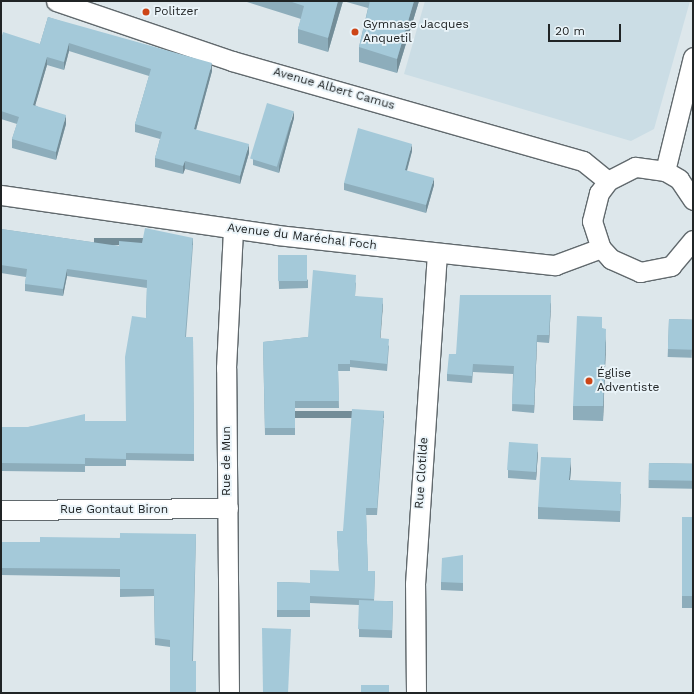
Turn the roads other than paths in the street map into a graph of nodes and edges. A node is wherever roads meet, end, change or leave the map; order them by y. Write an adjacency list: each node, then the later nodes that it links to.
1 (56, 1): 2 (street, Avenue Albert Camus)
2 (89, 7): 5 (street, Avenue Albert Camus)
3 (693, 57): 4 (street)
4 (665, 171): 5 (street); 6 (street)
5 (608, 182): 9 (street)
6 (692, 194)
7 (1, 195): 8 (street, Avenue du Maréchal Foch)
8 (233, 229): 11 (street, Avenue du Maréchal Foch); 12 (street, Rue de Mun)
9 (601, 248): 10 (street); 11 (street, Avenue du Maréchal Foch)
10 (690, 252)
11 (437, 254): 15 (street, Rue Clotilde)
12 (228, 508): 13 (street, Rue Gontaut Biron); 14 (street, Rue de Mun)
13 (1, 510)
14 (229, 693)
15 (416, 693)

